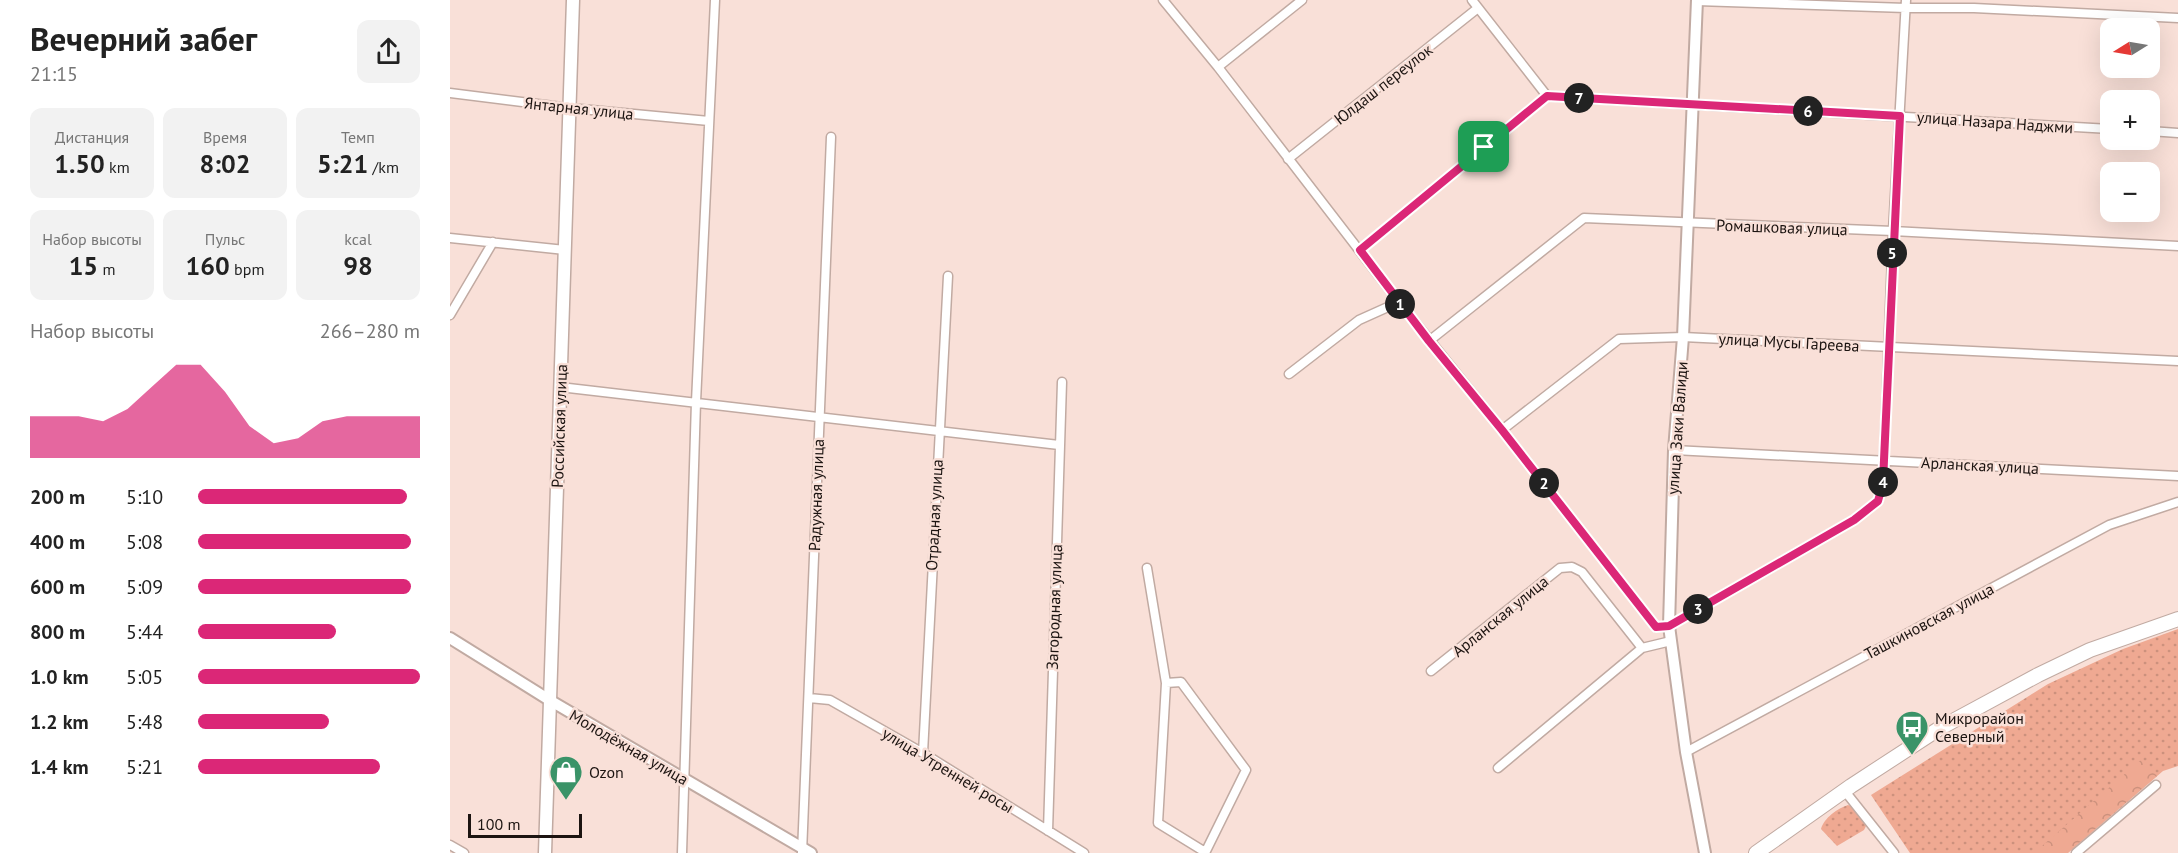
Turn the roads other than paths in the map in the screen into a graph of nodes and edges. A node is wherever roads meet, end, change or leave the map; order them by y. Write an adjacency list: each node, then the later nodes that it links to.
1 (573, 0): 14 (main road, Российская улица)
2 (715, 0): 16 (street)
3 (1163, 0): 10 (street)
4 (1302, 0): 10 (street)
5 (1472, 0): 8 (street)
6 (1697, 1): 7 (street); 13 (street, улица Заки Валиди)
7 (1906, 4): 9 (street); 15 (street)
8 (1478, 8): 12 (street); 21 (street, Юлдаш переулок)
9 (2178, 18)
10 (1218, 67): 21 (street)
11 (450, 93): 14 (street, Янтарная улица)
12 (1547, 96): 13 (street, улица Назара Наджми); 28 (street)
13 (1694, 104): 15 (street, улица Назара Наджми); 22 (street, улица Заки Валиди)
14 (570, 108): 16 (street, Янтарная улица); 27 (main road, Российская улица)
15 (1900, 116): 17 (street, улица Назара Наджми); 23 (street)
16 (709, 121): 39 (street)
17 (2100, 128)
18 (2160, 132): 19 (street)
19 (2178, 133)
20 (831, 137): 40 (street, Радужная улица)
21 (1288, 159): 28 (street)
22 (1687, 223): 23 (street, Ромашковая улица); 32 (street, улица Заки Валиди); 33 (street, Ромашковая улица)
23 (1893, 231): 26 (street, Ромашковая улица); 34 (street)
24 (450, 238): 25 (street)
25 (493, 242): 27 (street); 31 (street)
26 (2178, 246)
27 (565, 250): 38 (main road, Российская улица)
28 (1360, 250): 30 (street)
29 (948, 276): 41 (street, Отрадная улица)
30 (1399, 302): 33 (street); 36 (street)
31 (450, 315)
32 (1683, 337): 34 (street, улица Мусы Гареева); 42 (street, улица Мусы Гареева); 44 (street, улица Заки Валиди)
33 (1429, 341): 42 (street)
34 (1889, 346): 35 (street, улица Мусы Гареева); 45 (street)
35 (2178, 361)
36 (1289, 374)
37 (1062, 382): 43 (street, Загородная улица)
38 (560, 387): 39 (street); 57 (main road, Российская улица)
39 (696, 402): 40 (street); 61 (street)
40 (819, 416): 41 (street); 56 (street, Радужная улица)
41 (938, 430): 43 (street); 59 (street, Отрадная улица)
42 (1502, 430): 50 (street)
43 (1059, 445): 64 (street, Загородная улица)
44 (1674, 450): 45 (street, Арланская улица); 50 (street, улица Заки Валиди)
45 (1884, 460): 46 (street, Арланская улица); 50 (street)
46 (2178, 476)
47 (2178, 502): 58 (street, Ташкиновская улица)
48 (1147, 568): 55 (street)
49 (2178, 619): 63 (main road)
50 (1669, 626): 52 (street, улица Заки Валиди)
51 (450, 638): 57 (street, Молодёжная улица)
52 (1671, 641): 53 (street); 58 (street, улица Заки Валиди)
53 (1642, 648): 54 (street, Арланская улица); 60 (street)
54 (1431, 671)
55 (1166, 683): 67 (street); 67 (street)
56 (809, 698): 59 (street, улица Утренней росы); 66 (street, Радужная улица)
57 (551, 701): 61 (street, Молодёжная улица); 69 (main road, Российская улица)
58 (1686, 752): 72 (street, улица Заки Валиди)
59 (923, 753): 64 (street, улица Утренней росы)
60 (1498, 768)
61 (686, 780): 66 (street, Молодёжная улица); 70 (street)
62 (2157, 785): 75 (street)
63 (1844, 790): 73 (main road); 74 (street)
64 (1048, 831): 71 (street, улица Утренней росы)
65 (450, 845): 68 (street)
66 (805, 851)
67 (1205, 852)
68 (463, 853)
69 (545, 853)
70 (682, 853)
71 (1084, 853)
72 (1704, 853)
73 (1756, 853)
74 (1894, 853)
75 (2076, 853)

